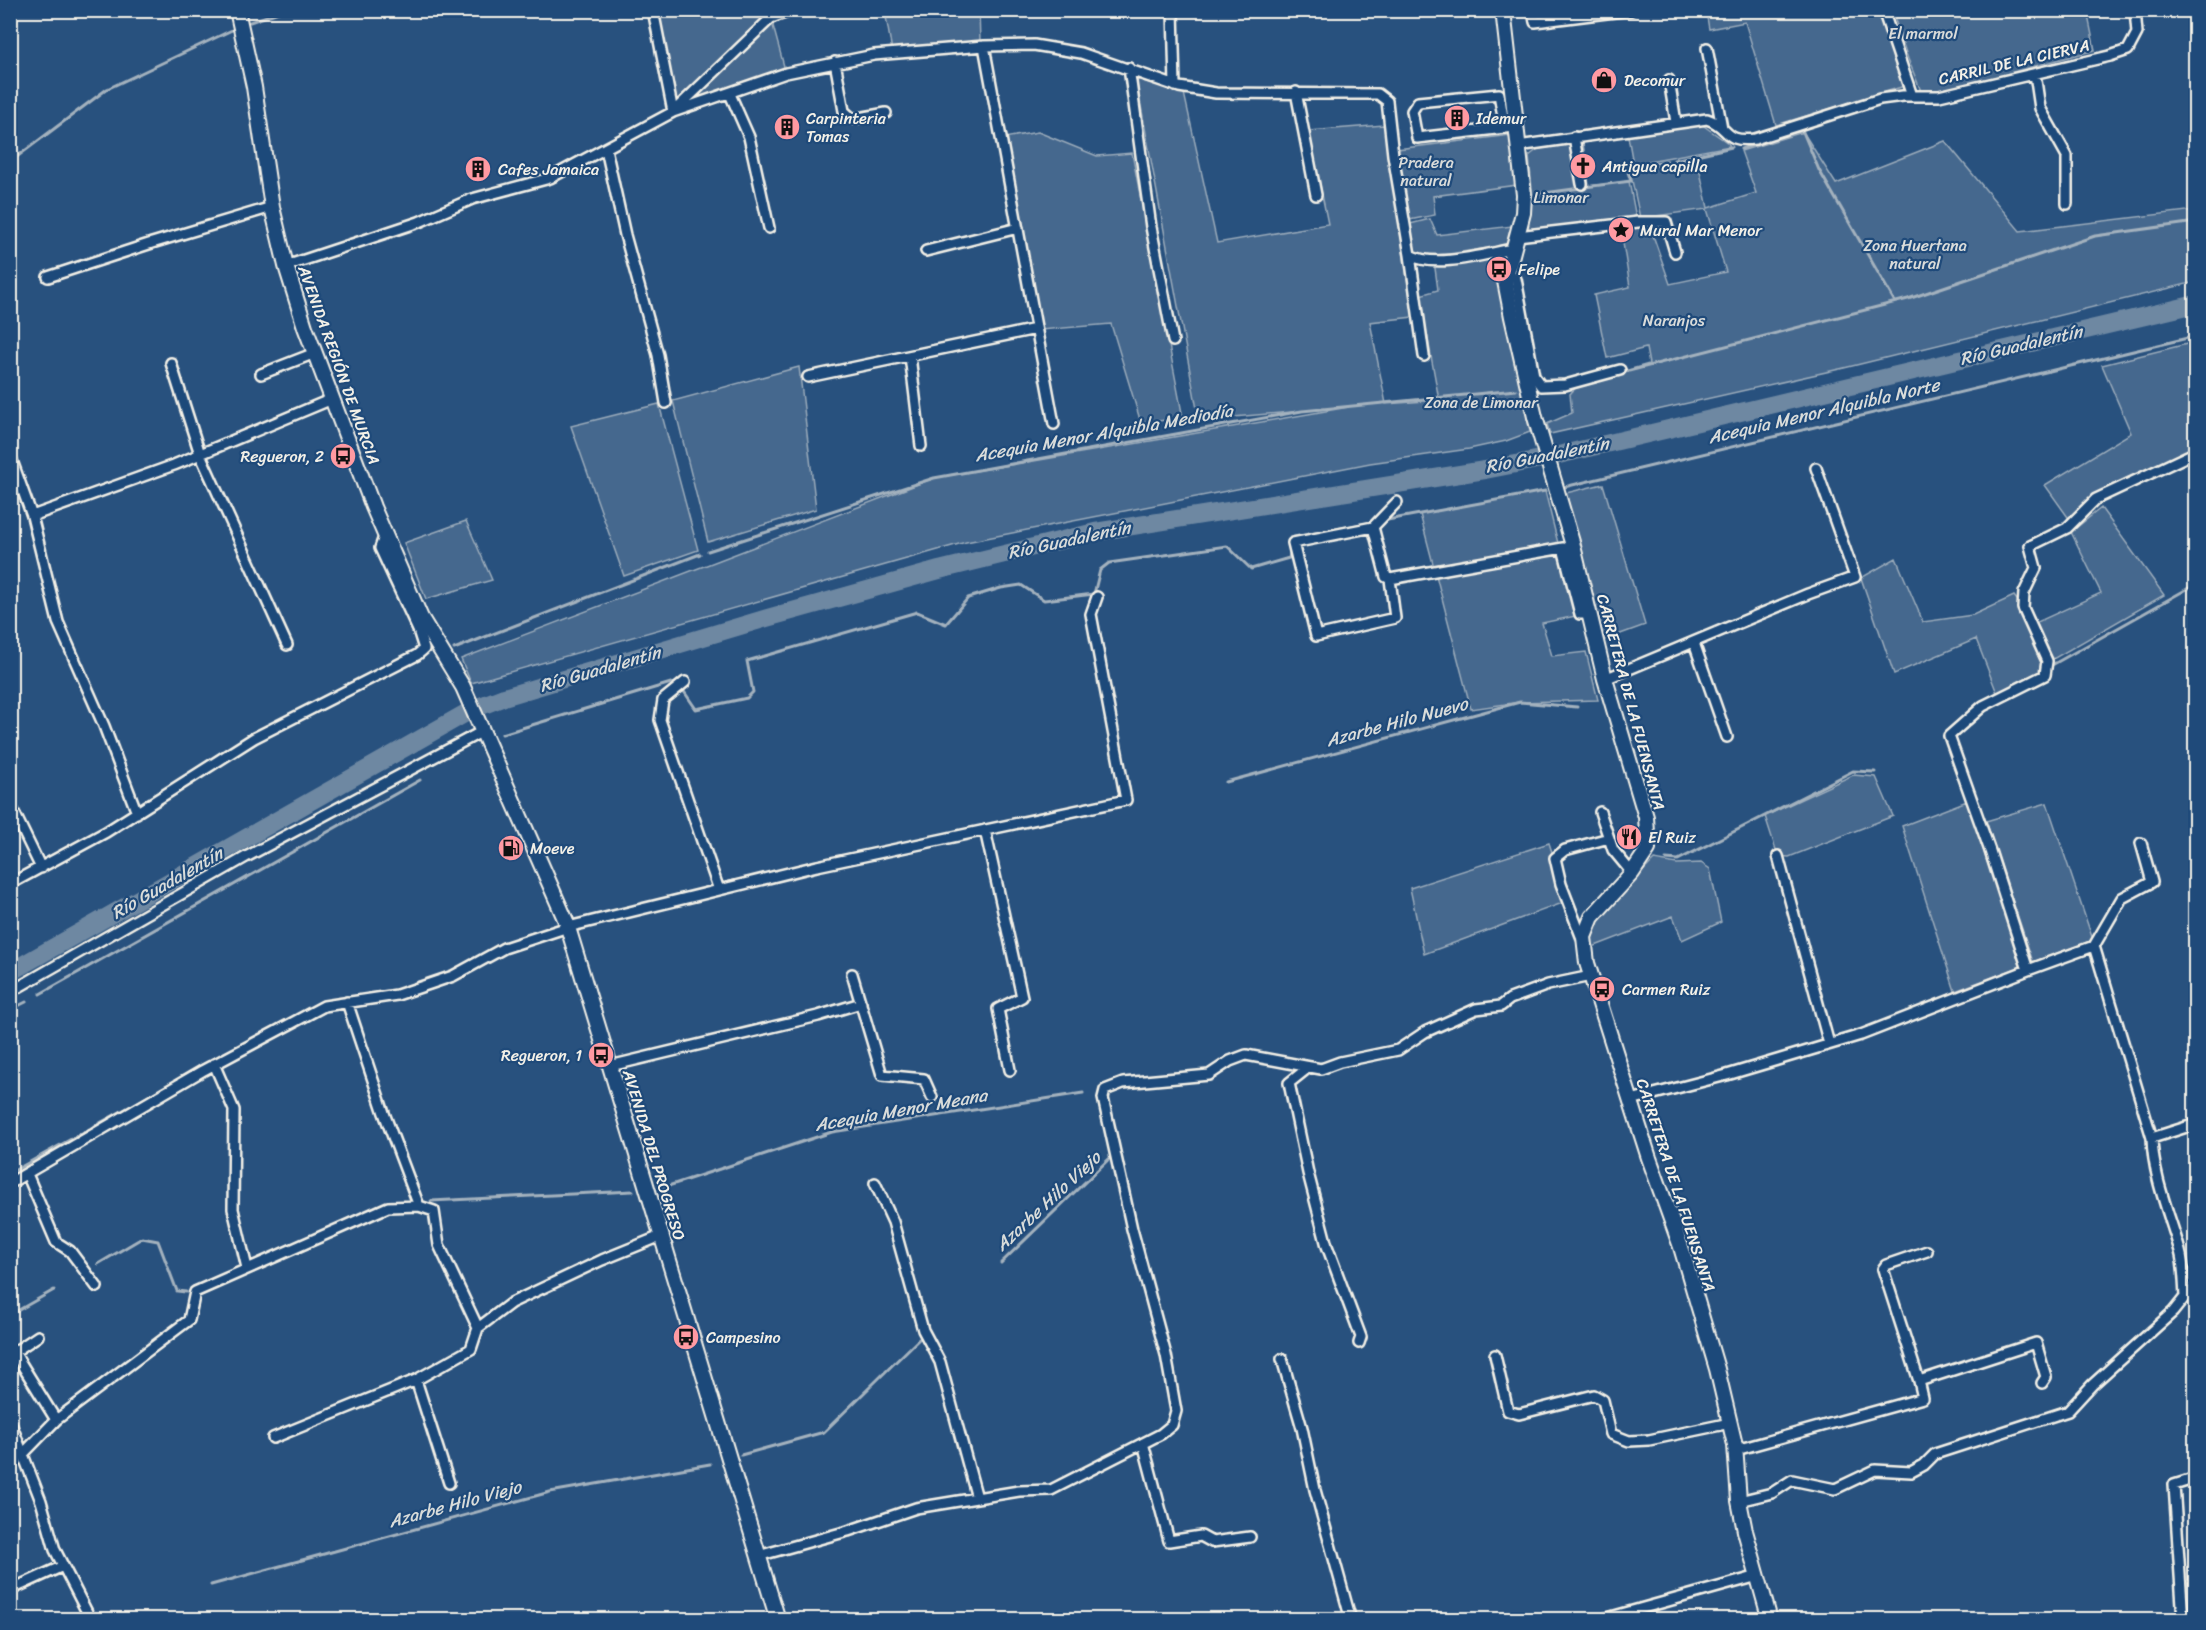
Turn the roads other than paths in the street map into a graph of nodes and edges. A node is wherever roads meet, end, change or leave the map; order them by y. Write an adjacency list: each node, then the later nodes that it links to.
1 (237, 10): 31 (main road, AVENIDA REGIÓN DE MURCIA)
2 (653, 10): 20 (street)
3 (795, 10): 20 (street)
4 (1173, 10): 16 (street)
5 (1503, 10): 23 (main road, CARRETERA DE LA FUENSANTA)
6 (1631, 10): 9 (street)
7 (1883, 10): 19 (street)
8 (2135, 10): 14 (street, CARRIL DE LA CIERVA)
9 (1535, 11)
10 (984, 46): 12 (street); 13 (street); 33 (street)
11 (1707, 48): 24 (street)
12 (835, 62): 18 (street); 21 (street)
13 (1129, 68): 16 (street); 42 (street)
14 (2035, 74): 19 (street, CARRIL DE LA CIERVA); 30 (street)
15 (1669, 80): 22 (street)
16 (1175, 86): 17 (street)
17 (1296, 92): 29 (street); 37 (street)
18 (730, 94): 20 (street); 32 (street)
19 (1912, 96): 24 (street, CARRIL DE LA CIERVA)
20 (673, 112): 27 (street)
21 (886, 113)
22 (1676, 122): 24 (street, CARRIL DE LA CIERVA); 25 (street, CARRIL DE LA CIERVA)
23 (1510, 127): 23 (street); 26 (main road, CARRETERA DE LA FUENSANTA)
24 (1722, 128)
25 (1574, 137): 26 (street, CARRIL DE LA CIERVA); 28 (street)
26 (1518, 146): 34 (main road, CARRETERA DE LA FUENSANTA)
27 (606, 149): 38 (street); 51 (street)
28 (1582, 184)
29 (1316, 195)
30 (2067, 204)
31 (272, 207): 38 (main road, AVENIDA REGIÓN DE MURCIA); 40 (street)
32 (769, 228)
33 (1018, 228): 35 (street); 41 (street)
34 (1515, 243): 36 (street); 37 (street); 39 (main road, CARRETERA DE LA FUENSANTA)
35 (926, 251)
36 (1675, 252)
37 (1410, 255): 45 (street)
38 (286, 267): 43 (main road, AVENIDA REGIÓN DE MURCIA)
39 (1507, 273): 47 (street); 64 (main road, CARRETERA DE LA FUENSANTA)
40 (48, 277)
41 (1036, 329): 44 (street); 52 (street)
42 (1173, 341)
43 (315, 353): 48 (street); 50 (main road, AVENIDA REGIÓN DE MURCIA)
44 (910, 356): 49 (street); 53 (street)
45 (1424, 356)
46 (171, 363): 55 (street)
47 (1620, 370)
48 (261, 374)
49 (807, 377)
50 (332, 399): 55 (street); 61 (main road, AVENIDA REGIÓN DE MURCIA)
51 (666, 403)
52 (1054, 424)
53 (921, 446)
54 (2196, 452): 86 (street)
55 (200, 454): 59 (street); 66 (street)
56 (10, 455): 59 (street)
57 (1816, 468): 65 (street)
58 (1397, 502): 60 (street)
59 (32, 516): 74 (street)
60 (1372, 526): 62 (street); 62 (street)
61 (385, 534): 69 (main road, AVENIDA REGIÓN DE MURCIA); 74 (street)
62 (1390, 579): 64 (street)
63 (1097, 597): 75 (street)
64 (1589, 614): 67 (main road, CARRETERA DE LA FUENSANTA)
65 (1694, 643): 67 (street); 71 (street)
66 (287, 645)
67 (1605, 679): 80 (main road, CARRETERA DE LA FUENSANTA)
68 (685, 682): 82 (street)
69 (473, 709): 70 (main road, AVENIDA DEL PROGRESO)
70 (483, 730): 83 (main road, AVENIDA DEL PROGRESO); 89 (street)
71 (1727, 737)
72 (10, 804): 79 (street)
73 (1600, 812): 76 (street)
74 (136, 813): 79 (street)
75 (985, 830): 82 (street); 96 (street)
76 (1609, 838): 80 (street); 84 (street)
77 (2141, 843): 85 (street)
78 (1778, 856): 92 (street)
79 (40, 868): 81 (street)
80 (1632, 873): 84 (main road, CARRETERA DE LA FUENSANTA)
81 (10, 884)
82 (719, 890): 83 (street)
83 (568, 927): 90 (street); 94 (main road, AVENIDA DEL PROGRESO)
84 (1585, 946): 88 (main road, CARRETERA DE LA FUENSANTA)
85 (2094, 946): 86 (street); 100 (street)
86 (2028, 970): 92 (street)
87 (852, 974): 91 (street)
88 (1591, 976): 95 (street); 98 (main road, CARRETERA DE LA FUENSANTA)
89 (10, 992)
90 (347, 1002): 93 (street); 104 (street)
91 (861, 1003): 94 (street); 97 (street)
92 (1829, 1044): 98 (street)
93 (214, 1064): 101 (street); 107 (street)
94 (610, 1066): 105 (main road, AVENIDA DEL PROGRESO)
95 (1309, 1067): 112 (street); 122 (street)
96 (1010, 1070)
97 (932, 1096)
98 (1631, 1100): 120 (main road, CARRETERA DE LA FUENSANTA)
99 (2196, 1124): 100 (street)
100 (2152, 1138): 109 (street)
101 (27, 1174): 102 (street); 108 (street)
102 (10, 1183)
103 (875, 1183): 127 (street)
104 (419, 1206): 107 (street); 110 (street)
105 (662, 1236): 110 (street); 130 (main road, AVENIDA DEL PROGRESO)
106 (1927, 1251): 116 (street)
107 (247, 1268): 118 (street)
108 (97, 1287)
109 (2190, 1297): 128 (street)
110 (478, 1328): 115 (street)
111 (38, 1336): 118 (street)
112 (1359, 1343)
113 (1495, 1355): 120 (street)
114 (1282, 1359): 136 (street)
115 (416, 1380): 121 (street); 126 (street)
116 (1919, 1381): 117 (street); 123 (street)
117 (2042, 1383)
118 (56, 1420): 124 (street)
119 (10, 1421): 124 (street)
120 (1730, 1423): 123 (main road, CARRETERA DE LA FUENSANTA)
121 (273, 1438)
122 (1143, 1443): 127 (street); 129 (street)
123 (1736, 1450): 128 (main road, CARRETERA DE LA FUENSANTA)
124 (23, 1454): 131 (street)
125 (2196, 1478): 139 (street)
126 (449, 1483)
127 (977, 1498): 130 (street)
128 (1740, 1501): 132 (main road, CARRETERA DE LA FUENSANTA)
129 (1250, 1536)
130 (758, 1556): 135 (main road, AVENIDA DEL PROGRESO)
131 (63, 1566): 133 (street); 134 (street)
132 (1758, 1576): 137 (street); 138 (main road, CARRETERA DE LA FUENSANTA)
133 (10, 1590)
134 (91, 1620)
135 (778, 1620)
136 (1351, 1620)
137 (1600, 1620)
138 (1770, 1620)
139 (2183, 1620)

